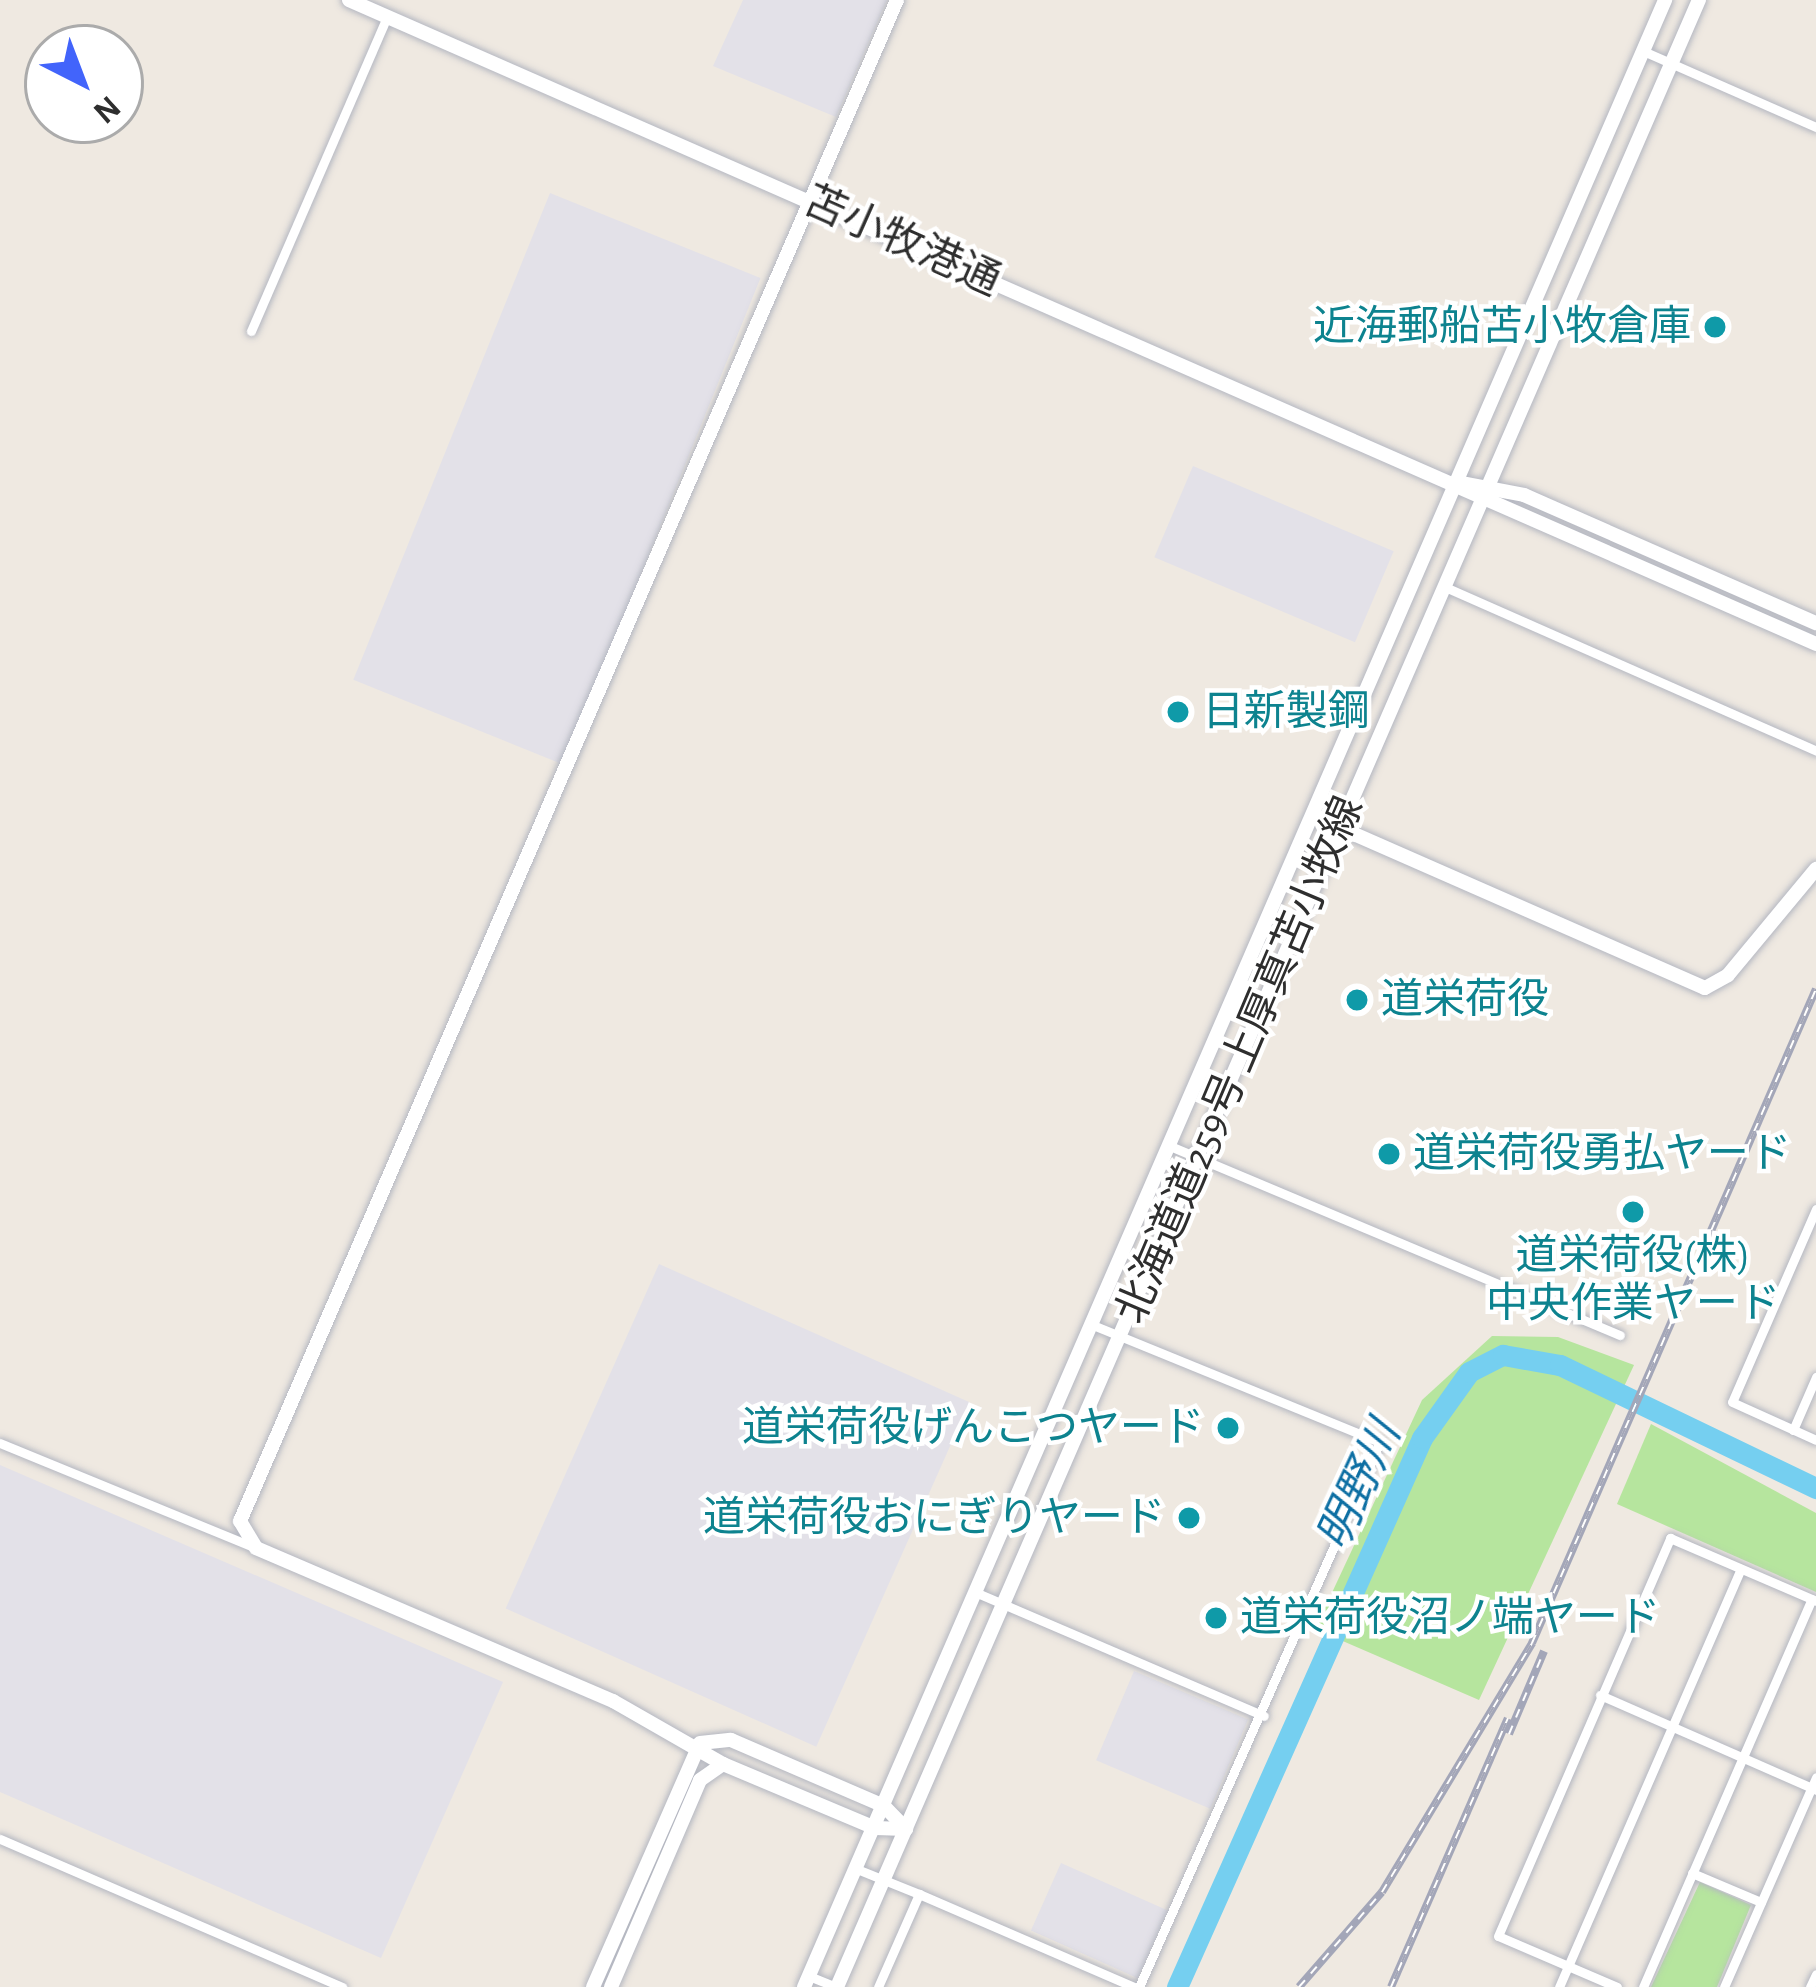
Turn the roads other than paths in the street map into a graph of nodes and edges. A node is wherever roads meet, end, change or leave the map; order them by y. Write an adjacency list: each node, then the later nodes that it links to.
1 (349, 0): 5 (street, 苫小牧港通)
2 (897, 0): 9 (street)
3 (1665, 0): 6 (street, 北海道道259号 上厚真苫小牧線)
4 (1699, 0): 7 (street, 北海道道259号 上厚真苫小牧線)
5 (387, 16): 9 (street, 苫小牧港通); 10 (street)
6 (1643, 51): 7 (street); 11 (street, 北海道道259号 上厚真苫小牧線)
7 (1672, 63): 8 (street); 12 (street, 北海道道259号 上厚真苫小牧線)
8 (1816, 127)
9 (809, 200): 11 (street, 苫小牧港通); 31 (street)
10 (251, 331)
11 (1456, 483): 12 (street, 苫小牧港通); 13 (street, 苫小牧港通); 18 (street, 北海道道259号 上厚真苫小牧線)
12 (1490, 483): 13 (street, 北海道道259号 上厚真苫小牧線); 15 (street, 苫小牧港通)
13 (1484, 499): 14 (street, 北海道道259号 上厚真苫小牧線); 16 (street, 苫小牧港通)
14 (1444, 587): 17 (street); 19 (street, 北海道道259号 上厚真苫小牧線)
15 (1816, 623)
16 (1816, 644)
17 (1816, 751)
18 (1313, 816): 19 (street); 21 (street, 北海道道259号 上厚真苫小牧線)
19 (1341, 827): 20 (street); 22 (street, 北海道道259号 上厚真苫小牧線)
20 (1816, 869)
21 (1170, 1146): 22 (street); 24 (street, 北海道道259号 上厚真苫小牧線)
22 (1198, 1158): 25 (street); 26 (street, 北海道道259号 上厚真苫小牧線)
23 (1816, 1209): 28 (street)
24 (1093, 1325): 26 (street); 33 (street, 北海道道259号 上厚真苫小牧線)
25 (1620, 1335)
26 (1120, 1336): 35 (street, 北海道道259号 上厚真苫小牧線); 37 (street)
27 (1816, 1377): 28 (street)
28 (1793, 1430): 29 (street)
29 (1816, 1440)
30 (0, 1443): 31 (street)
31 (256, 1548): 39 (street)
32 (1741, 1569): 34 (street); 36 (street); 38 (street)
33 (977, 1593): 35 (street); 43 (street, 北海道道259号 上厚真苫小牧線)
34 (1814, 1600): 40 (street)
35 (1005, 1604): 37 (street); 45 (street, 北海道道259号 上厚真苫小牧線)
36 (1600, 1696): 38 (street); 52 (street)
37 (1264, 1716): 60 (street)
38 (1672, 1727): 40 (street); 52 (street)
39 (700, 1743): 41 (street); 43 (street); 56 (street)
40 (1742, 1758): 42 (street); 48 (street)
41 (723, 1764): 44 (street); 57 (street)
42 (1814, 1785): 51 (street)
43 (884, 1806): 44 (street, 北海道道259号 上厚真苫小牧線); 45 (street)
44 (875, 1828): 45 (street); 47 (street, 北海道道259号 上厚真苫小牧線)
45 (906, 1829): 49 (street, 北海道道259号 上厚真苫小牧線)
46 (0, 1839): 55 (street)
47 (857, 1869): 49 (street); 54 (street, 北海道道259号 上厚真苫小牧線)
48 (1692, 1873): 51 (street); 63 (street)
49 (884, 1881): 50 (street); 58 (street, 北海道道259号 上厚真苫小牧線)
50 (919, 1894): 59 (street); 60 (street)
51 (1761, 1902): 64 (street)
52 (1568, 1965): 61 (street); 62 (street)
53 (1816, 1974): 65 (street)
54 (807, 1981): 58 (street)
55 (342, 1987)
56 (593, 1987)
57 (610, 1987)
58 (836, 1987)
59 (878, 1987)
60 (1136, 1987)
61 (1559, 1987)
62 (1617, 1987)
63 (1643, 1987)
64 (1724, 1987)
65 (1810, 1987)

